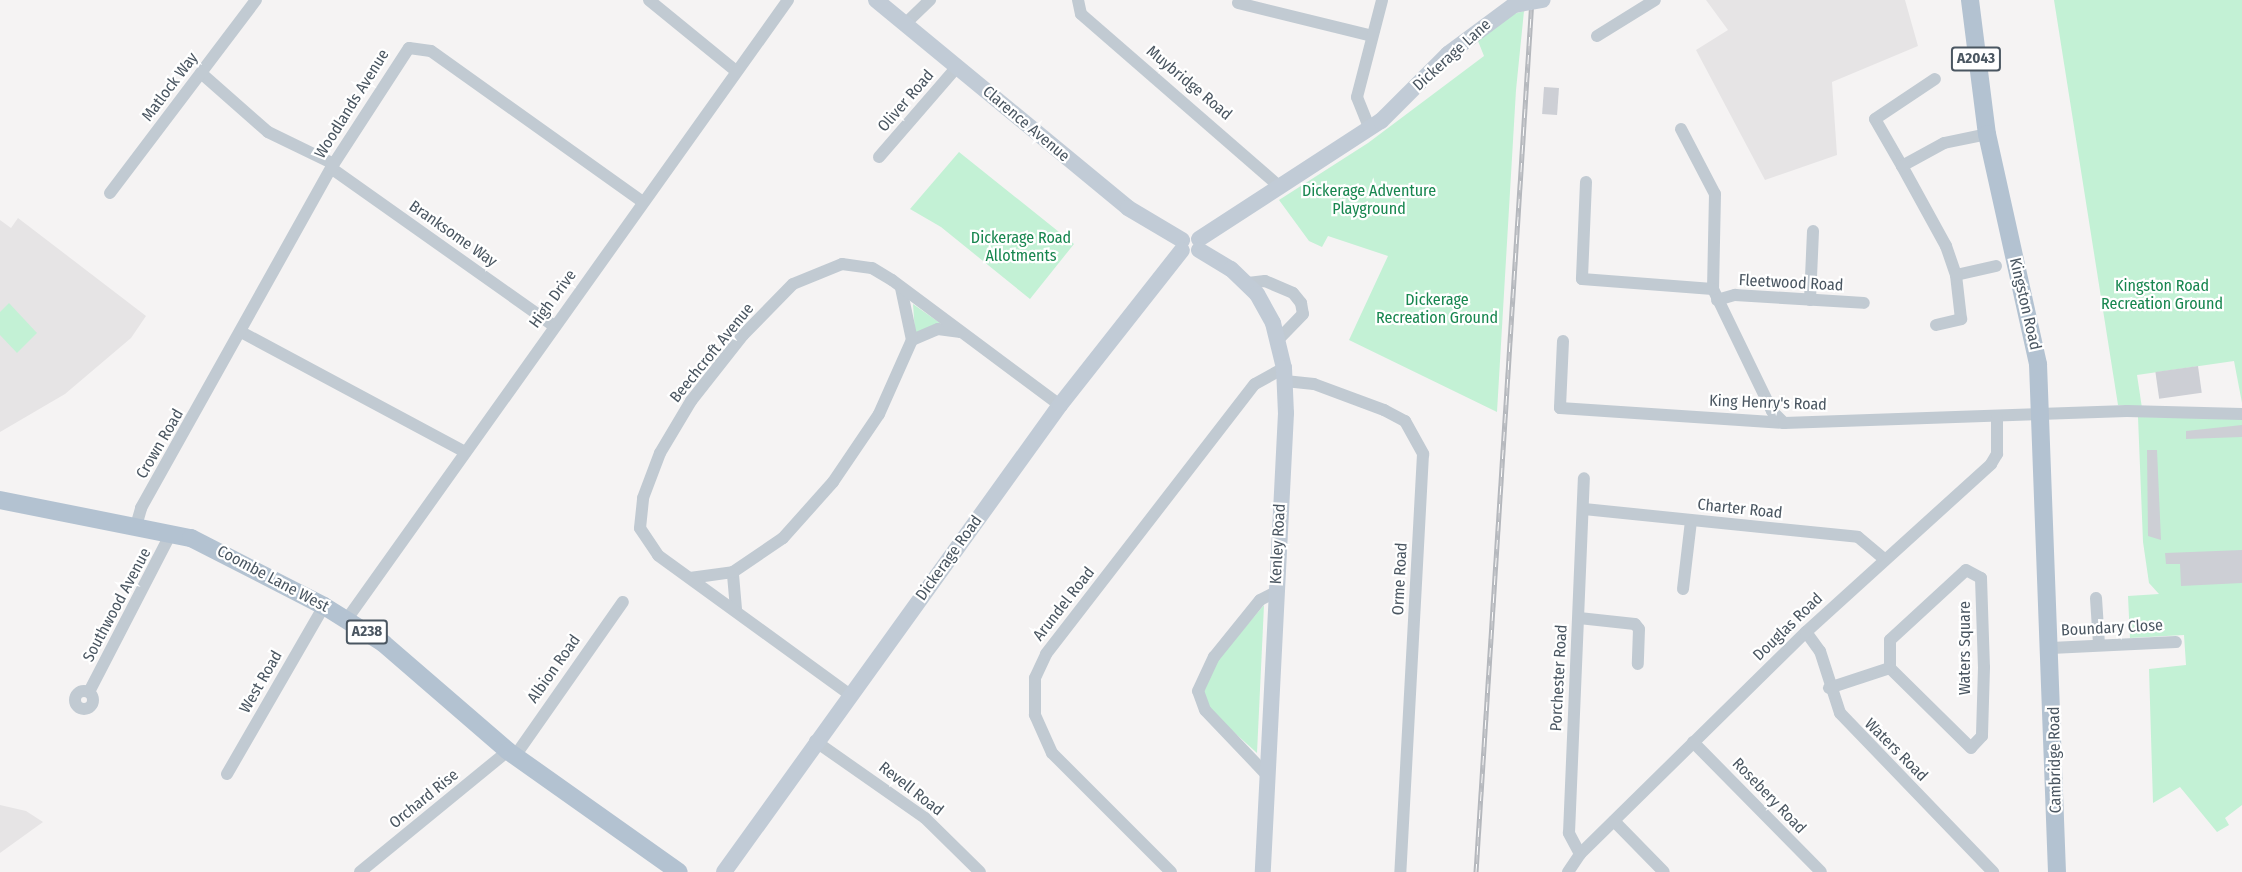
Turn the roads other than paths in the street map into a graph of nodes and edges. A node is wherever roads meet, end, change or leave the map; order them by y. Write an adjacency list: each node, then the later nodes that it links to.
1 (256, 0): 17 (street, Matlock Way)
2 (650, 0): 16 (street)
3 (788, 0): 16 (street, High Drive)
4 (876, 0): 12 (street, Clarence Avenue)
5 (930, 0): 12 (street)
6 (1382, 0): 13 (street)
7 (1543, 0): 19 (street, Dickerage Lane, bridge)
8 (1655, 0): 14 (street)
9 (1970, 0): 21 (main road, Kingston Road / A2043)
10 (1078, 2): 26 (street, Muybridge Road)
11 (1238, 3): 13 (street)
12 (905, 24): 15 (street, Clarence Avenue)
13 (1372, 36): 19 (street)
14 (1597, 36)
15 (957, 67): 22 (street, Oliver Road); 31 (street, Clarence Avenue)
16 (736, 71): 28 (street, High Drive)
17 (201, 73): 23 (street, Branksome Way); 27 (street, Matlock Way)
18 (1935, 79): 24 (street)
19 (1369, 127): 26 (street)
20 (1681, 129): 36 (street)
21 (1987, 134): 24 (street); 50 (main road, Kingston Road / A2043)
22 (879, 157)
23 (333, 166): 28 (street, Woodlands Avenue); 40 (street, Branksome Way); 41 (street, Woodlands Avenue)
24 (1902, 166): 33 (street)
25 (1587, 182): 36 (street, Fleetwood Road)
26 (1280, 187): 30 (street)
27 (110, 193)
28 (643, 202): 40 (street, High Drive)
29 (1813, 231): 37 (street)
30 (1199, 244): 31 (street); 34 (street, Kenley Road)
31 (1182, 245): 48 (street, Dickerage Road)
32 (1996, 266): 33 (street)
33 (1956, 275): 39 (street)
34 (1248, 284): 44 (street, Kenley Road); 44 (street)
35 (901, 288): 42 (street, Beechcroft Avenue); 43 (street); 62 (street, Beechcroft Avenue)
36 (1715, 294): 37 (street, Fleetwood Road); 52 (street)
37 (1810, 300): 38 (street, Fleetwood Road)
38 (1864, 303)
39 (1936, 325)
40 (554, 326): 53 (street, High Drive)
41 (243, 333): 47 (street, Woodlands Avenue); 53 (street)
42 (964, 333): 43 (street); 48 (street, Beechcroft Avenue)
43 (912, 340): 61 (street)
44 (1278, 340): 46 (street, Kenley Road)
45 (1563, 341): 52 (street, King Henry's Road)
46 (1284, 375): 64 (street, Kenley Road); 91 (street, Arundel Road); 93 (street, Orme Road)
47 (216, 379): 58 (street, Crown Road)
48 (1060, 405): 79 (street, Dickerage Road)
49 (2242, 414): 50 (street, King Henry's Road)
50 (2041, 417): 51 (street, King Henry's Road); 74 (main road, Kingston Road / A2043)
51 (1997, 418): 52 (street, King Henry's Road); 60 (street, Douglas Road)
52 (1784, 423)
53 (465, 452): 70 (street, High Drive)
54 (1584, 478): 56 (street, Porchester Road)
55 (0, 500): 58 (main road, Coombe Lane West / A238)
56 (1584, 509): 57 (street, Charter Road); 69 (street, Porchester Road)
57 (1691, 521): 60 (street, Charter Road); 63 (street)
58 (136, 526): 59 (main road, Coombe Lane West / A238)
59 (171, 533): 67 (main road, Coombe Lane West / A238); 78 (street, Southwood Avenue)
60 (1885, 560): 71 (street, Douglas Road)
61 (733, 572): 62 (street); 68 (street)
62 (690, 578): 68 (street, Beechcroft Avenue)
63 (1683, 589)
64 (1276, 592): 84 (street, Kenley Road); 84 (street)
65 (2096, 598): 73 (street)
66 (623, 602): 82 (street, Albion Road)
67 (324, 606): 70 (main road, Coombe Lane West / A238); 83 (street, West Road)
68 (736, 609): 79 (street, Beechcroft Avenue)
69 (1579, 618): 75 (street); 86 (street, Porchester Road)
70 (347, 619): 82 (main road, Coombe Lane West / A238)
71 (1806, 632): 77 (street, Waters Road); 81 (street, Douglas Road)
72 (2176, 642): 73 (street, Boundary Close)
73 (2099, 645): 74 (street, Boundary Close)
74 (2051, 648): 98 (main road, Cambridge Road / A2043)
75 (1638, 664)
76 (1890, 668): 76 (street, Waters Square); 77 (street)
77 (1828, 688): 97 (street, Waters Road)
78 (89, 692)
79 (849, 694): 80 (street, Dickerage Road)
80 (815, 741): 89 (street, Dickerage Road); 90 (street, Revell Road)
81 (1694, 742): 85 (street, Douglas Road); 96 (street, Rosebery Road)
82 (512, 753): 87 (main road, Coombe Lane West / A238); 88 (street, Orchard Rise)
83 (227, 774)
84 (1266, 774): 92 (street, Kenley Road)
85 (1614, 821): 86 (street, Douglas Road); 95 (street)
86 (1580, 854): 94 (street)
87 (673, 870)
88 (360, 872)
89 (724, 872)
90 (980, 872)
91 (1171, 872)
92 (1263, 872)
93 (1400, 872)
94 (1568, 872)
95 (1664, 872)
96 (1821, 872)
97 (1994, 872)
98 (2057, 872)

